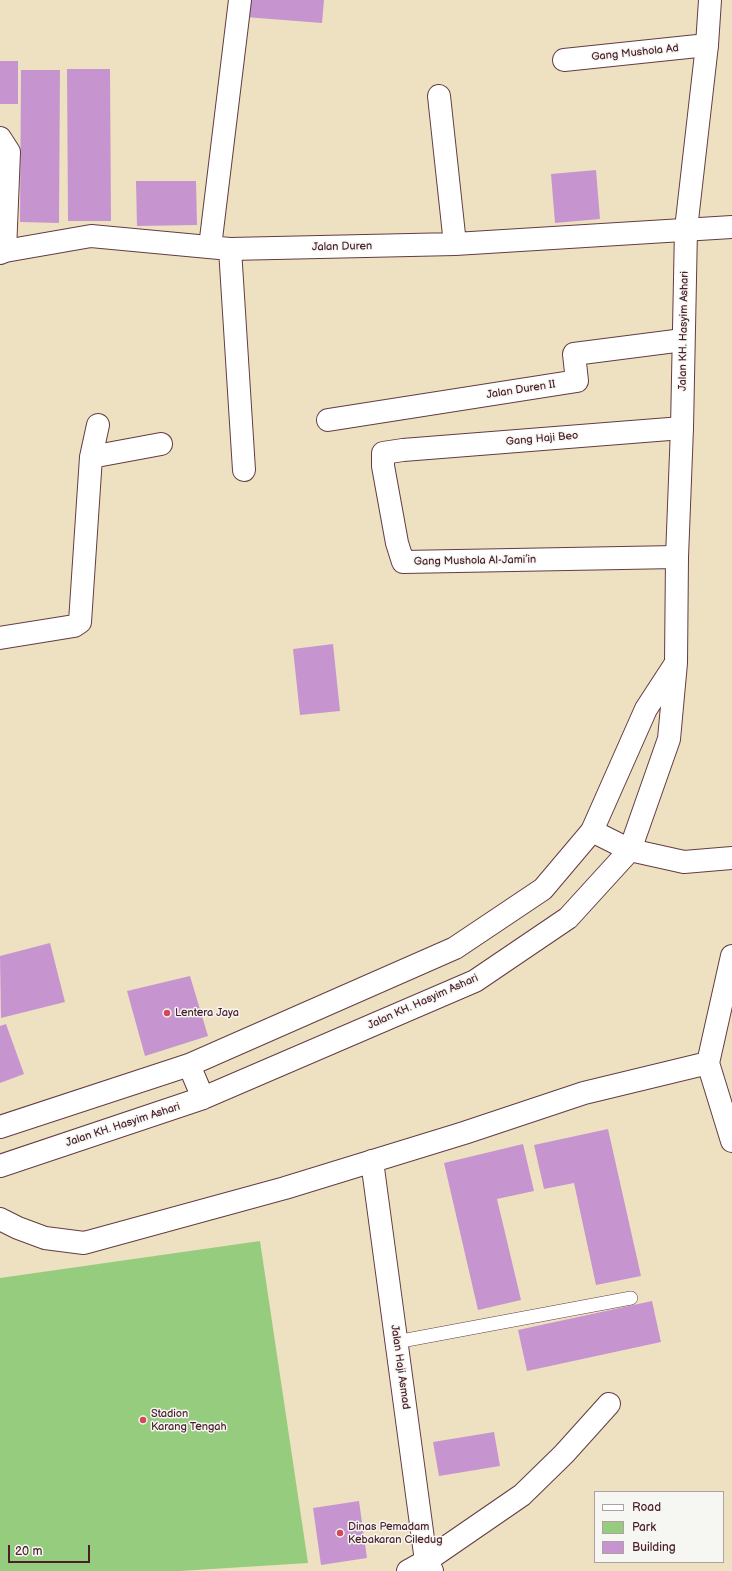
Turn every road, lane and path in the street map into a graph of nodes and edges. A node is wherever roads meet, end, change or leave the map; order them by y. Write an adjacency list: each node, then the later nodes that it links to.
1 (240, 0): 10 (street)
2 (710, 0): 3 (street, Jalan KH. Hasyim Ashari)
3 (707, 45): 4 (street, Gang Mushola Ad); 8 (street, Jalan KH. Hasyim Ashari)
4 (564, 60)
5 (439, 96): 9 (street)
6 (0, 138): 11 (street)
7 (732, 227): 8 (street, Jalan Duren)
8 (686, 229): 9 (street, Jalan Duren); 12 (street, Jalan KH. Hasyim Ashari)
9 (455, 244): 10 (street, Jalan Duren)
10 (220, 248): 11 (street, Jalan Duren); 19 (street)
11 (2, 252)
12 (683, 340): 13 (street, Jalan Duren II); 15 (street, Jalan KH. Hasyim Ashari)
13 (328, 420)
14 (98, 425): 18 (street)
15 (682, 428): 17 (street, Gang Haji Beo); 20 (street, Jalan KH. Hasyim Ashari)
16 (161, 444): 18 (street)
17 (403, 450): 20 (street, Gang Mushola Al-Jami’in)
18 (91, 457): 21 (street)
19 (244, 470)
20 (678, 557): 22 (street, Jalan KH. Hasyim Ashari)
21 (0, 638)
22 (676, 663): 23 (street); 24 (street, Jalan KH. Hasyim Ashari)
23 (592, 831): 24 (street); 29 (street)
24 (630, 850): 25 (street); 30 (street, Jalan KH. Hasyim Ashari)
25 (732, 858)
26 (732, 956): 27 (street)
27 (723, 1034): 28 (street)
28 (708, 1063): 32 (street); 33 (street)
29 (189, 1065): 30 (street); 31 (street)
30 (203, 1098): 34 (street, Jalan KH. Hasyim Ashari)
31 (0, 1127)
32 (732, 1141)
33 (372, 1161): 35 (street); 37 (street, Jalan Haji Asmad)
34 (0, 1166)
35 (0, 1219)
36 (632, 1298): 37 (lane)
37 (396, 1342): 39 (street, Jalan Haji Asmad)
38 (609, 1404): 39 (street)
39 (422, 1568)

